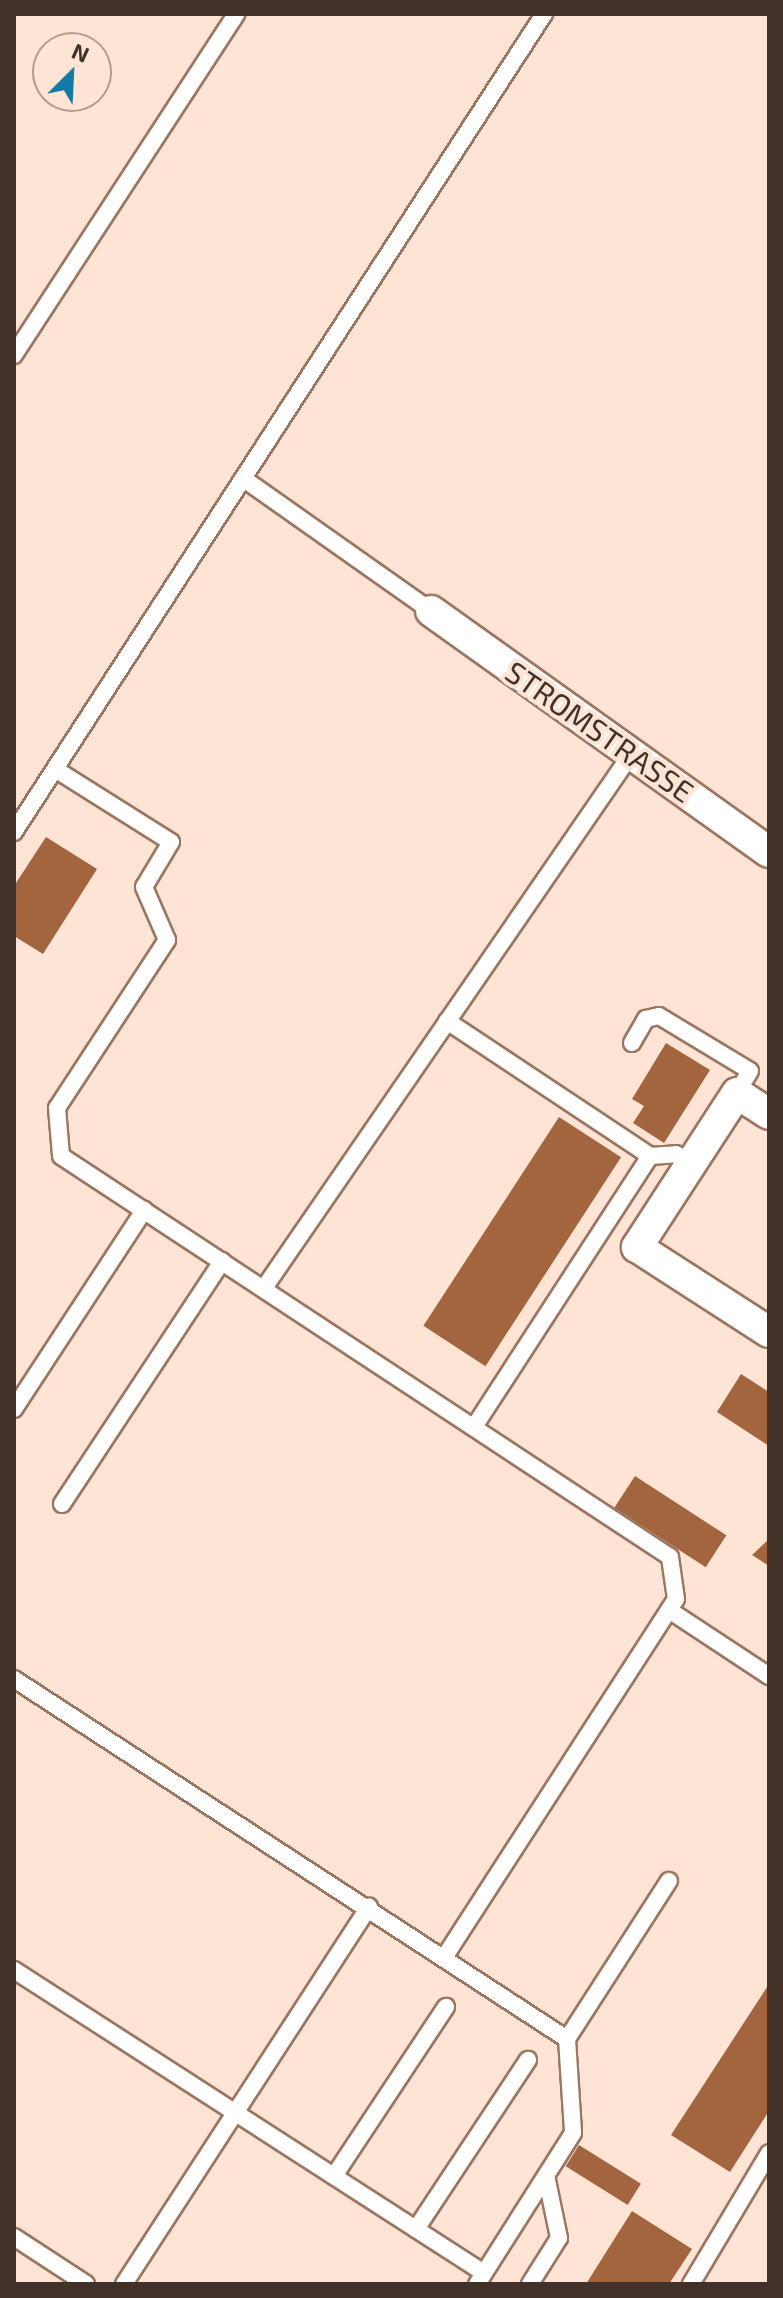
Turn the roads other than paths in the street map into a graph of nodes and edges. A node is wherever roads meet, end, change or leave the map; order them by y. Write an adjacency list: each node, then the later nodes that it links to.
1 (236, 14): 3 (lane)
2 (544, 14): 4 (lane)
3 (14, 355)
4 (244, 479): 5 (lane); 7 (lane)
5 (431, 611): 6 (street, STROMSTRASSE)
6 (632, 753): 9 (street, STROMSTRASSE); 10 (lane)
7 (55, 769): 8 (lane); 16 (lane)
8 (14, 832)
9 (769, 852)
10 (447, 1021): 14 (lane); 18 (lane)
11 (632, 1043): 12 (lane)
12 (737, 1093): 13 (street); 15 (street)
13 (769, 1114)
14 (650, 1156): 15 (lane); 21 (lane)
15 (691, 1163): 19 (street)
16 (144, 1210): 17 (lane); 20 (lane)
17 (222, 1261): 18 (lane); 22 (lane)
18 (264, 1288): 21 (lane)
19 (769, 1332)
20 (14, 1409)
21 (474, 1427): 23 (lane)
22 (62, 1504)
23 (669, 1610): 24 (lane); 28 (lane)
24 (769, 1676)
25 (14, 1679): 27 (lane)
26 (669, 1881): 31 (lane)
27 (369, 1907): 28 (lane); 33 (lane)
28 (445, 1956): 31 (lane)
29 (14, 1970): 33 (lane)
30 (446, 2007): 36 (lane)
31 (567, 2039): 35 (lane)
32 (528, 2060): 37 (lane)
33 (236, 2113): 36 (lane); 41 (lane)
34 (769, 2153): 43 (lane)
35 (546, 2175): 39 (lane); 42 (lane)
36 (334, 2176): 37 (lane)
37 (416, 2229): 39 (lane)
38 (14, 2237): 40 (lane)
39 (481, 2279)
40 (86, 2284)
41 (124, 2284)
42 (530, 2284)
43 (691, 2284)

